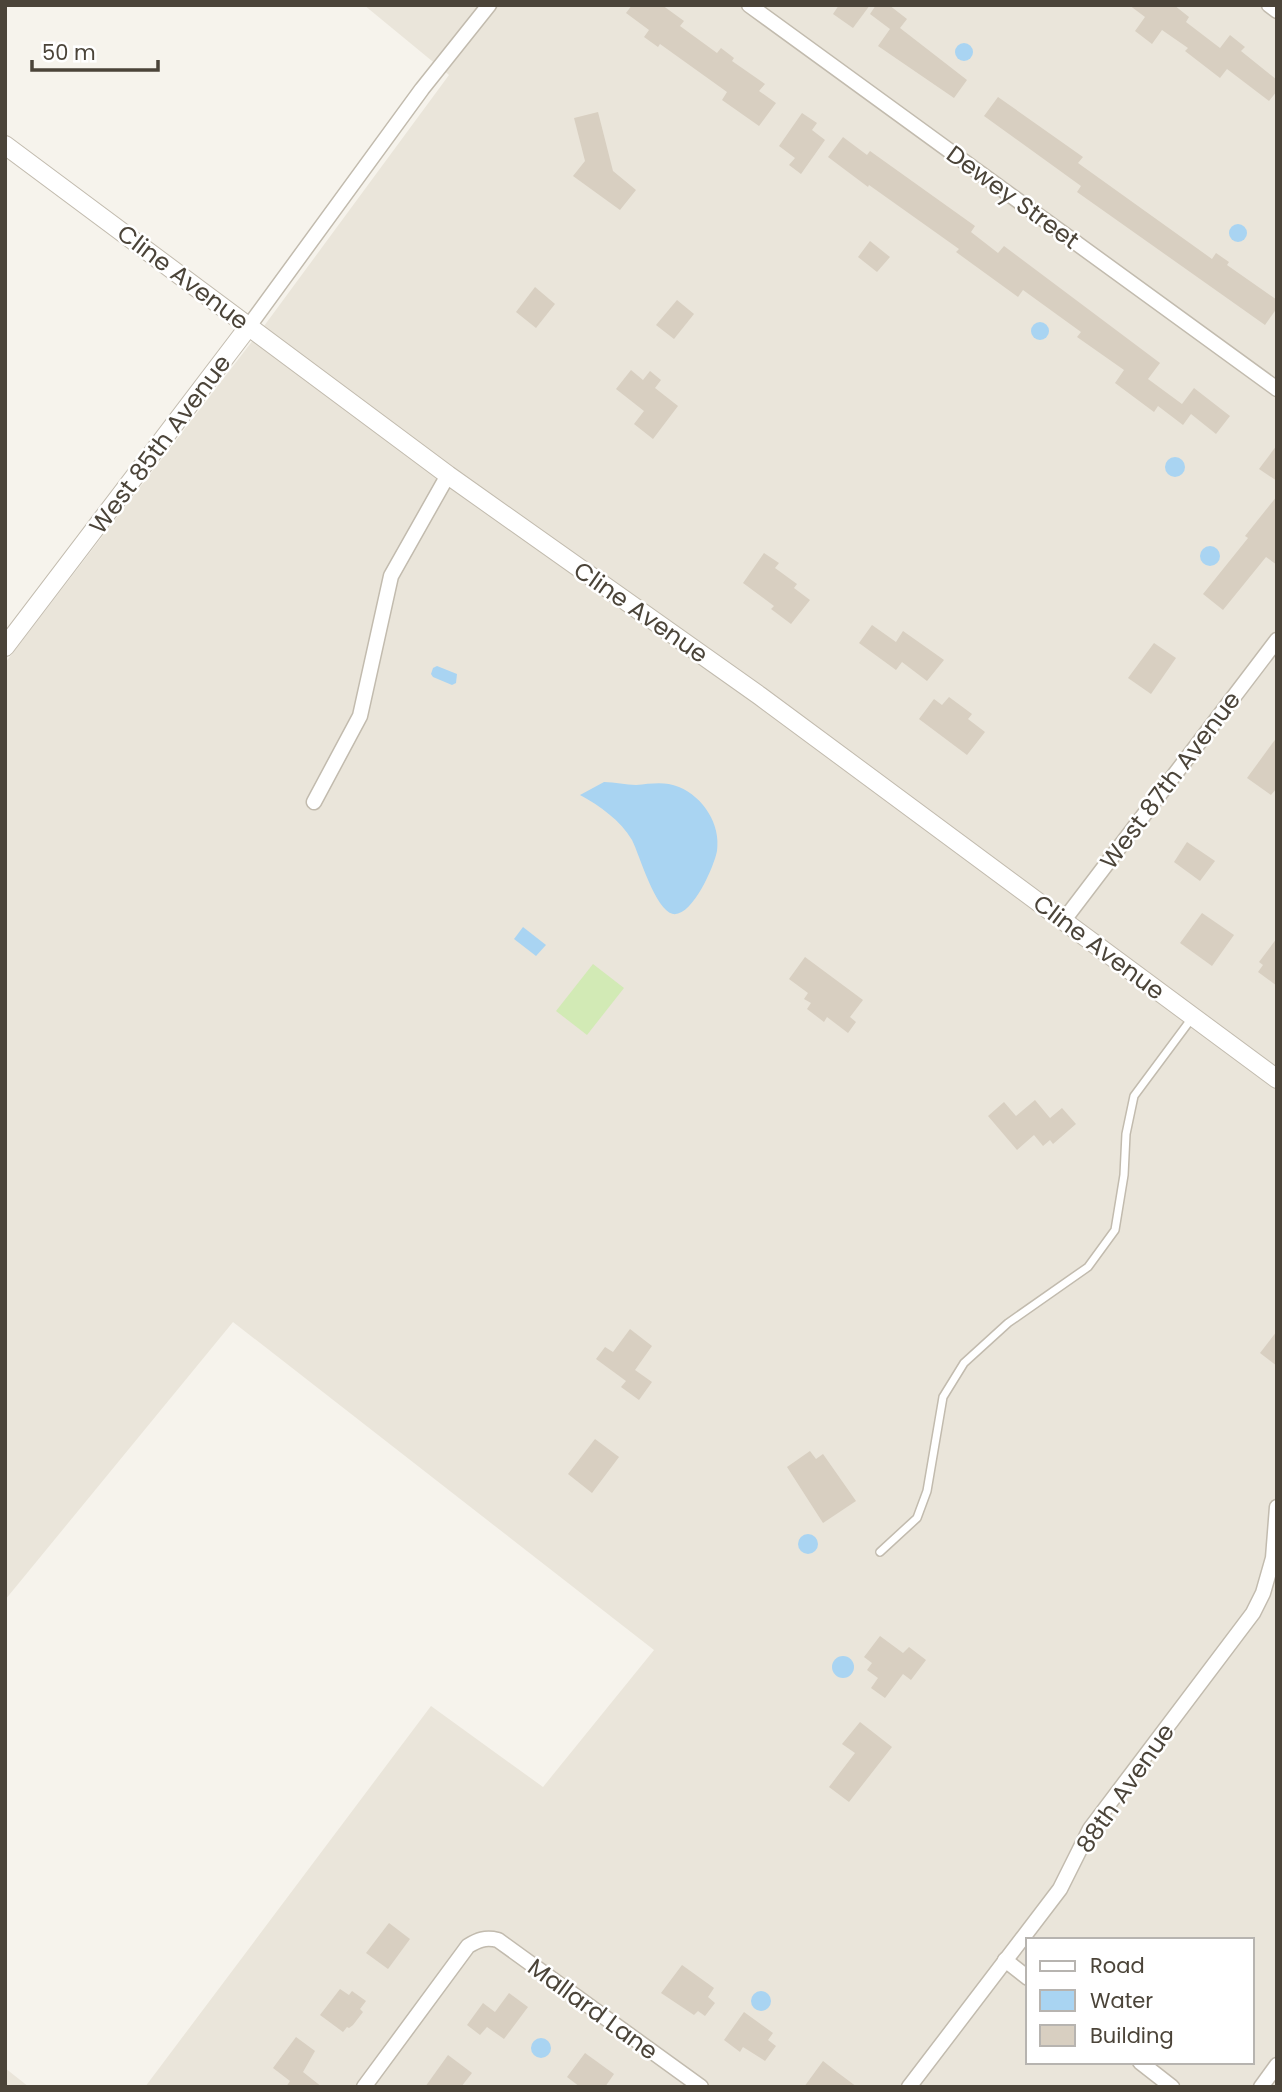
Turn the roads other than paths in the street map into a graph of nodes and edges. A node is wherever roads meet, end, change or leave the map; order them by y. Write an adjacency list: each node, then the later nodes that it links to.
1 (489, 5): 6 (street, West 85th Avenue)
2 (749, 5): 7 (street, Dewey Street)
3 (1269, 5): 4 (street)
4 (1277, 11)
5 (5, 145): 6 (street, Cline Avenue)
6 (249, 326): 8 (street, Cline Avenue); 10 (street, West 85th Avenue)
7 (1277, 389)
8 (448, 475): 11 (street); 12 (street, Cline Avenue)
9 (1277, 640): 12 (street, West 87th Avenue)
10 (5, 647)
11 (314, 802)
12 (1064, 920): 13 (street, Cline Avenue)
13 (1192, 1017): 14 (street, Cline Avenue); 16 (lane)
14 (1277, 1079)
15 (1277, 1507): 17 (street, 88th Avenue)
16 (880, 1552)
17 (1006, 1960): 18 (street); 23 (street, 88th Avenue)
18 (1026, 1976)
19 (1143, 2064): 24 (street)
20 (1277, 2065): 25 (street)
21 (364, 2087): 22 (street, Mallard Lane)
22 (701, 2087)
23 (909, 2087)
24 (1172, 2087)
25 (1261, 2087)

